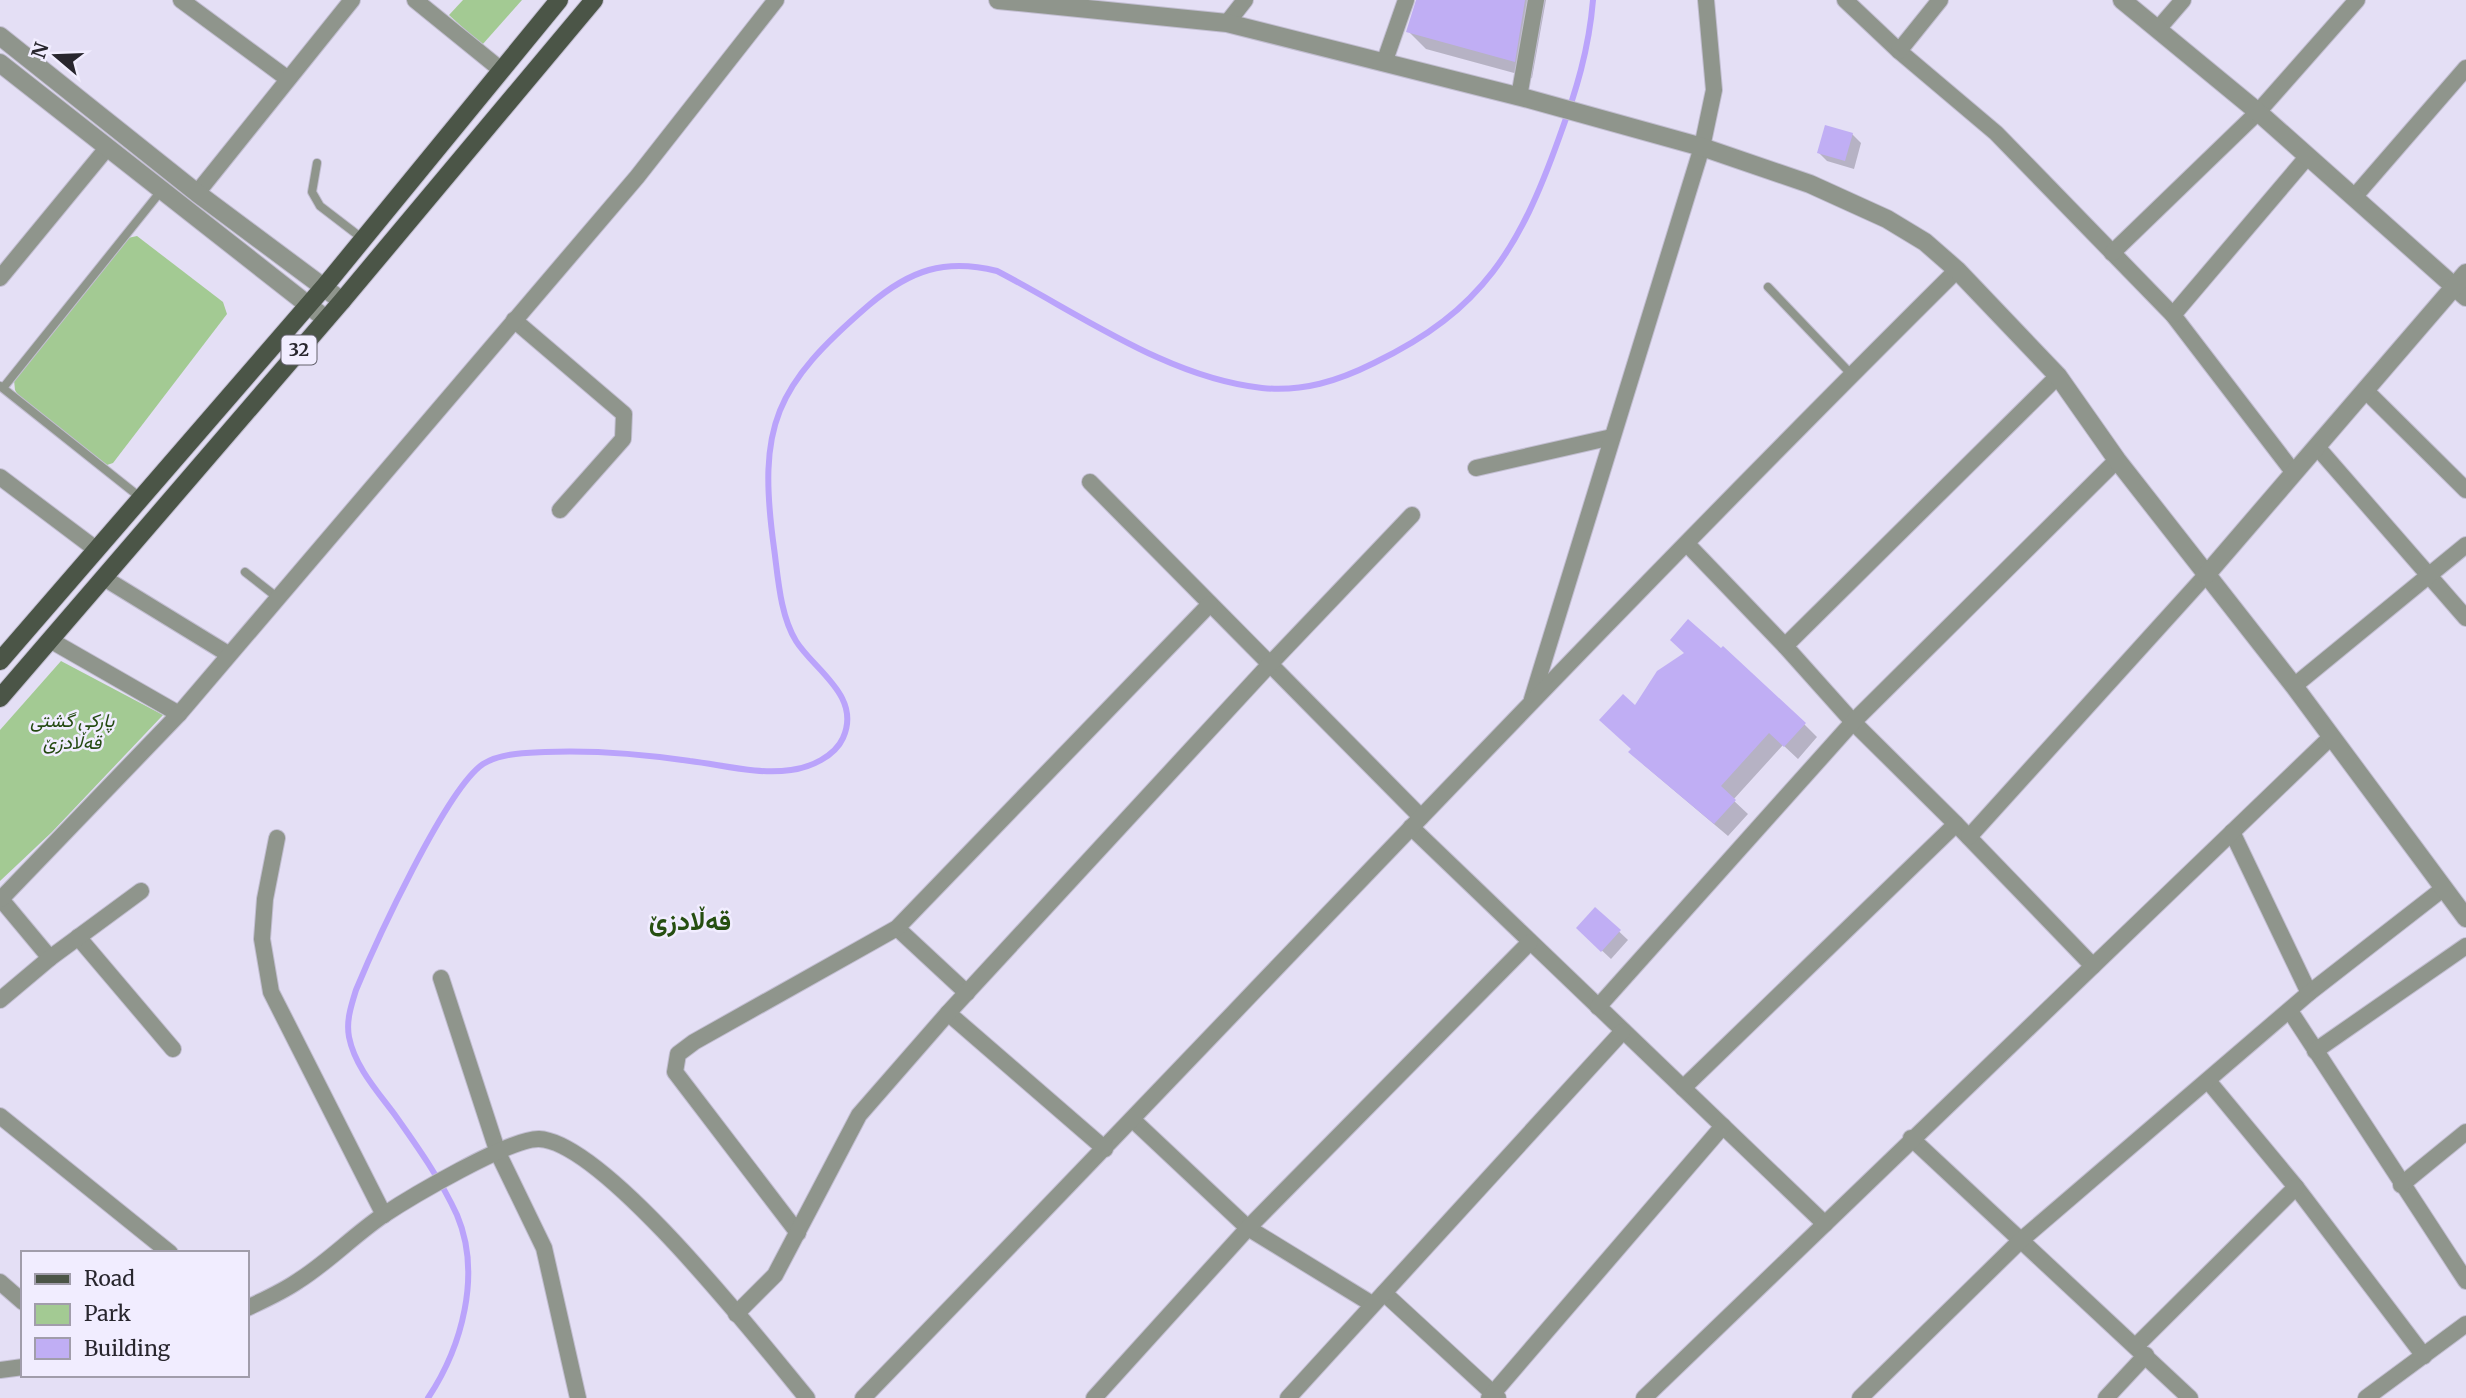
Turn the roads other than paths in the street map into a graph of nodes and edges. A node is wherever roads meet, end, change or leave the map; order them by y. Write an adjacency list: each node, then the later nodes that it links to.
1 (181, 0): 26 (street)
2 (352, 0): 26 (street)
3 (415, 0): 25 (street)
4 (559, 0): 25 (main road, 32)
5 (594, 0): 43 (main road, 32)
6 (776, 0): 47 (street)
7 (998, 0): 8 (street)
8 (1005, 0): 18 (street)
9 (1245, 0): 18 (street)
10 (1406, 0): 23 (street)
11 (1536, 0): 27 (street)
12 (1706, 0): 30 (street)
13 (1844, 0): 21 (street)
14 (1940, 0): 21 (street)
15 (2122, 0): 19 (street)
16 (2183, 0): 19 (street)
17 (2357, 0): 28 (street)
18 (1227, 23): 23 (street)
19 (2158, 29): 28 (street)
20 (0, 36): 34 (street)
21 (1899, 51): 37 (street)
22 (0, 63): 29 (street)
23 (1384, 63): 27 (street)
24 (2466, 68): 35 (street)
25 (500, 69): 36 (main road, 32)
26 (288, 79): 34 (street)
27 (1522, 98): 30 (street)
28 (2258, 112): 31 (street); 37 (street)
29 (107, 148): 33 (street); 39 (street)
30 (1702, 148): 38 (street); 52 (street)
31 (2308, 156): 35 (street); 45 (street)
32 (317, 163): 36 (lane)
33 (162, 190): 44 (street); 50 (lane)
34 (197, 193): 41 (street)
35 (2355, 197): 40 (street)
36 (363, 239): 41 (main road, 32)
37 (2112, 253): 45 (street)
38 (1957, 270): 48 (street); 49 (street)
39 (0, 278)
40 (2462, 286): 51 (street)
41 (324, 287): 43 (street); 44 (main road, 32)
42 (1768, 287): 48 (lane)
43 (342, 301): 46 (main road, 32)
44 (308, 305): 46 (street); 60 (main road, 32)
45 (2173, 315): 56 (street)
46 (326, 319): 69 (main road, 32)
47 (514, 320): 61 (street); 70 (street)
48 (1852, 375): 63 (street)
49 (2058, 376): 54 (street); 74 (street)
50 (1, 387): 60 (lane)
51 (2365, 390): 53 (street); 59 (street)
52 (1612, 437): 55 (street); 82 (street)
53 (2317, 447): 56 (street); 68 (street)
54 (2117, 460): 67 (street); 84 (street)
55 (1476, 468)
56 (2294, 473): 67 (street)
57 (0, 477): 65 (street)
58 (1090, 482): 71 (street)
59 (2466, 490)
60 (141, 498): 65 (main road, 32)
61 (560, 510)
62 (1412, 515): 77 (street)
63 (1688, 545): 74 (street); 82 (street)
64 (2466, 545): 68 (street)
65 (97, 550): 76 (main road, 32)
66 (245, 572): 70 (lane)
67 (2207, 573): 80 (street); 89 (street)
68 (2428, 575): 72 (street); 80 (street)
69 (104, 578): 73 (main road, 32); 75 (street)
70 (278, 598): 75 (street)
71 (1210, 604): 77 (street); 95 (street)
72 (2466, 618)
73 (50, 640): 79 (main road, 32); 83 (street)
74 (1785, 646): 84 (street)
75 (228, 654): 83 (street)
76 (0, 660)
77 (1270, 664): 86 (street); 102 (street)
78 (0, 668): 79 (street)
79 (17, 678): 81 (main road, 32)
80 (2294, 686): 85 (street)
81 (0, 698)
82 (1531, 701): 86 (street)
83 (178, 714): 93 (street)
84 (1853, 722): 87 (street); 105 (street)
85 (2331, 737): 88 (street); 91 (street)
86 (1416, 822): 97 (street); 114 (street)
87 (1956, 824): 89 (street); 112 (street)
88 (2232, 832): 100 (street); 103 (street)
89 (1969, 837): 100 (street)
90 (277, 838): 122 (street)
91 (2444, 888): 94 (street); 103 (street)
92 (141, 891): 96 (street)
93 (0, 899): 99 (street)
94 (2466, 918)
95 (897, 928): 102 (street); 125 (street)
96 (78, 937): 99 (street); 109 (street)
97 (1530, 942): 105 (street); 124 (street)
98 (2466, 946): 110 (street)
99 (50, 958): 104 (street)
100 (2094, 966): 117 (street)
101 (441, 978): 119 (street)
102 (967, 993): 107 (street)
103 (2309, 993): 106 (street)
104 (0, 1000)
105 (1598, 1007): 108 (street)
106 (2290, 1011): 110 (street); 111 (street)
107 (948, 1013): 118 (street); 125 (street)
108 (1623, 1031): 112 (street); 130 (street)
109 (173, 1049)
110 (2315, 1051): 120 (street)
111 (2208, 1082): 121 (street); 126 (street)
112 (1683, 1088): 115 (street)
113 (0, 1116): 127 (street)
114 (1133, 1120): 118 (street); 124 (street)
115 (1723, 1126): 123 (street); 140 (street)
116 (2466, 1132): 120 (street)
117 (1911, 1138): 123 (street); 126 (street)
118 (1105, 1149): 143 (street)
119 (498, 1153): 122 (street); 133 (street); 141 (street)
120 (2401, 1185): 128 (street)
121 (2296, 1187): 135 (street); 136 (street)
122 (384, 1215): 132 (street)
123 (1825, 1224): 146 (street)
124 (1248, 1228): 130 (street); 144 (street)
125 (797, 1233): 133 (street)
126 (2020, 1241): 135 (street); 147 (street)
127 (168, 1251)
128 (2466, 1281)
129 (0, 1282): 131 (street)
130 (1378, 1298): 140 (street); 145 (street)
131 (21, 1300)
132 (248, 1307)
133 (736, 1314): 142 (street)
134 (2466, 1324): 136 (street)
135 (2141, 1351): 148 (street); 149 (street)
136 (2424, 1356): 139 (street)
137 (21, 1367): 138 (street)
138 (0, 1370)
139 (2376, 1395)
140 (1494, 1397)
141 (578, 1398)
142 (807, 1398)
143 (863, 1398)
144 (1094, 1398)
145 (1288, 1398)
146 (1644, 1398)
147 (1860, 1398)
148 (2106, 1398)
149 (2190, 1398)

